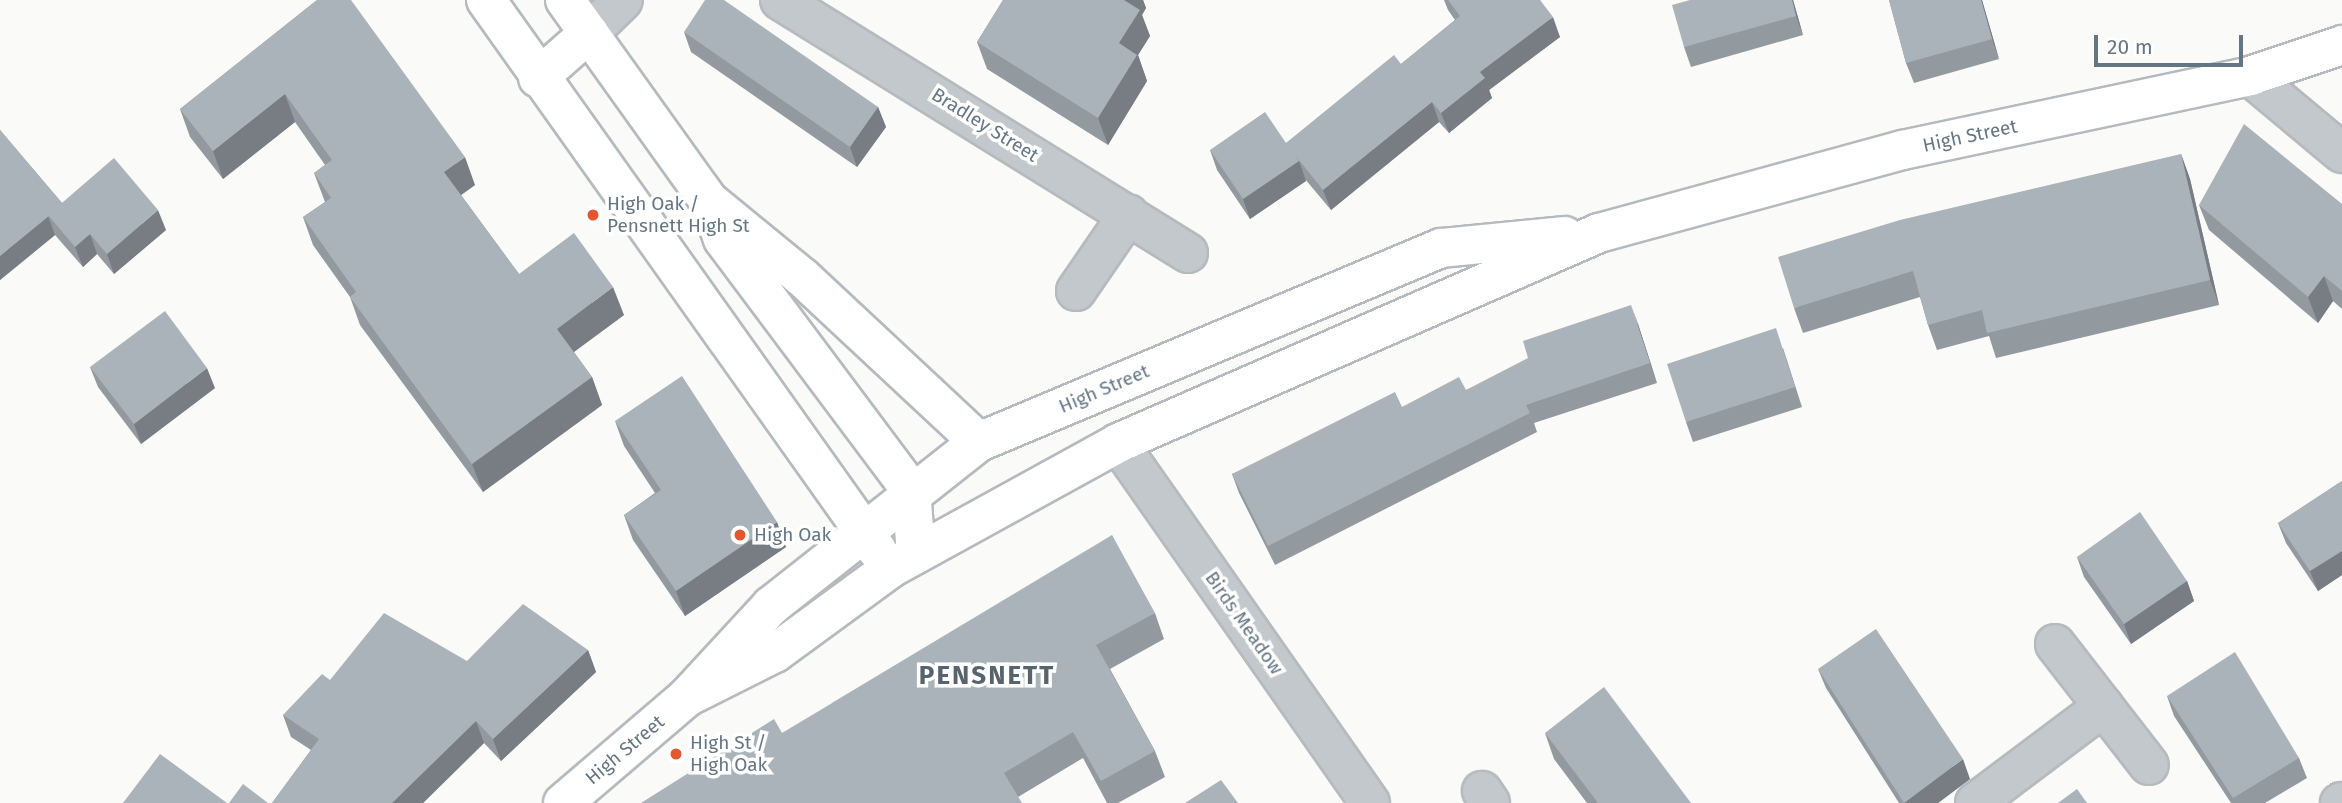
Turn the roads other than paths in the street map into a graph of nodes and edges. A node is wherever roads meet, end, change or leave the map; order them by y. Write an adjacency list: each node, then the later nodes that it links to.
1 (486, 0): 8 (main road)
2 (565, 0): 5 (main road)
3 (623, 0): 5 (street)
4 (780, 0): 11 (street, Bradley Street)
5 (589, 33): 8 (main road); 10 (main road)
6 (2342, 46): 7 (main road, High Street)
7 (2250, 76): 9 (street); 12 (main road, High Street)
8 (538, 78): 18 (main road)
9 (2342, 153)
10 (709, 201): 15 (main road); 17 (main road)
11 (1129, 214): 13 (street, Bradley Street); 14 (street)
12 (1599, 233): 15 (main road, High Street); 16 (main road, High Street)
13 (1188, 253)
14 (1076, 291)
15 (979, 442): 17 (main road, High Street)
16 (1118, 443): 19 (main road, High Street); 25 (street, Birds Meadow)
17 (911, 490): 18 (main road, High Street); 19 (main road)
18 (862, 529): 19 (main road); 21 (main road, High Street)
19 (904, 561): 21 (main road, High Street)
20 (2055, 644): 22 (street)
21 (687, 697): 24 (main road, High Street)
22 (2104, 706): 23 (street); 26 (street)
23 (2148, 765)
24 (563, 803)
25 (1370, 803)
26 (1975, 803)

